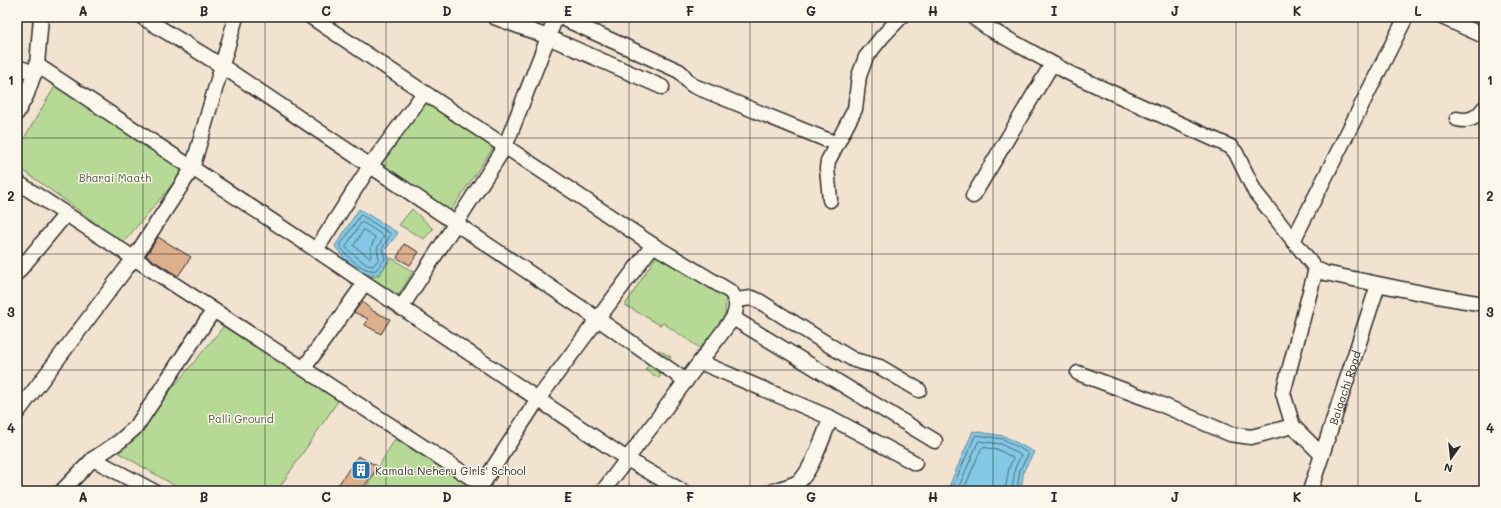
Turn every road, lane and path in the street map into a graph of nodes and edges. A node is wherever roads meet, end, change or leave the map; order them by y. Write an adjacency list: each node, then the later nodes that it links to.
1 (41, 17): 17 (street)
2 (142, 17): 15 (street)
3 (236, 17): 15 (street)
4 (311, 17): 19 (street)
5 (494, 17): 13 (street)
6 (556, 17): 13 (street)
7 (560, 17): 23 (street)
8 (901, 17): 23 (street)
9 (973, 17): 14 (street)
10 (1406, 17): 32 (street)
11 (1442, 17): 12 (street)
12 (1484, 36)
13 (548, 37): 18 (street); 24 (street)
14 (1052, 64): 28 (street); 32 (street)
15 (222, 66): 25 (street); 26 (street)
16 (17, 67): 17 (street)
17 (36, 69): 21 (street); 26 (street)
18 (662, 87)
19 (424, 93): 24 (street); 25 (street)
20 (1484, 108): 22 (street)
21 (17, 113)
22 (1456, 119)
23 (837, 144): 29 (street)
24 (505, 147): 31 (street); 33 (street)
25 (370, 166): 31 (street); 34 (street)
26 (192, 169): 34 (street); 35 (street)
27 (17, 182): 30 (street)
28 (973, 196)
29 (830, 200)
30 (66, 214): 35 (street); 36 (street)
31 (455, 223): 42 (street); 45 (street)
32 (1293, 241): 37 (street)
33 (653, 245): 40 (street); 45 (street)
34 (316, 250): 38 (street)
35 (134, 258): 43 (street); 52 (street)
36 (19, 269)
37 (1316, 269): 39 (street); 54 (street)
38 (364, 284): 42 (street); 47 (street)
39 (1378, 285): 41 (street); 56 (street, Baigachi Road)
40 (736, 300): 44 (street); 50 (street)
41 (1484, 304)
42 (401, 308): 51 (street)
43 (213, 311): 47 (street); 57 (street)
44 (734, 318): 46 (street); 55 (street)
45 (598, 319): 49 (street); 51 (street)
46 (700, 362): 49 (street); 53 (street)
47 (304, 368): 60 (street)
48 (1078, 373): 54 (street)
49 (686, 381): 58 (street)
50 (919, 390)
51 (538, 399): 58 (street); 60 (street)
52 (17, 413)
53 (831, 418): 59 (street); 61 (street)
54 (1293, 426): 56 (street)
55 (935, 441)
56 (1322, 455): 66 (street, Baigachi Road)
57 (94, 459): 62 (street); 63 (street)
58 (627, 459): 64 (street); 65 (street)
59 (915, 463)
60 (480, 488)
61 (775, 490)
62 (62, 491)
63 (153, 491)
64 (603, 491)
65 (682, 491)
66 (1310, 491)

